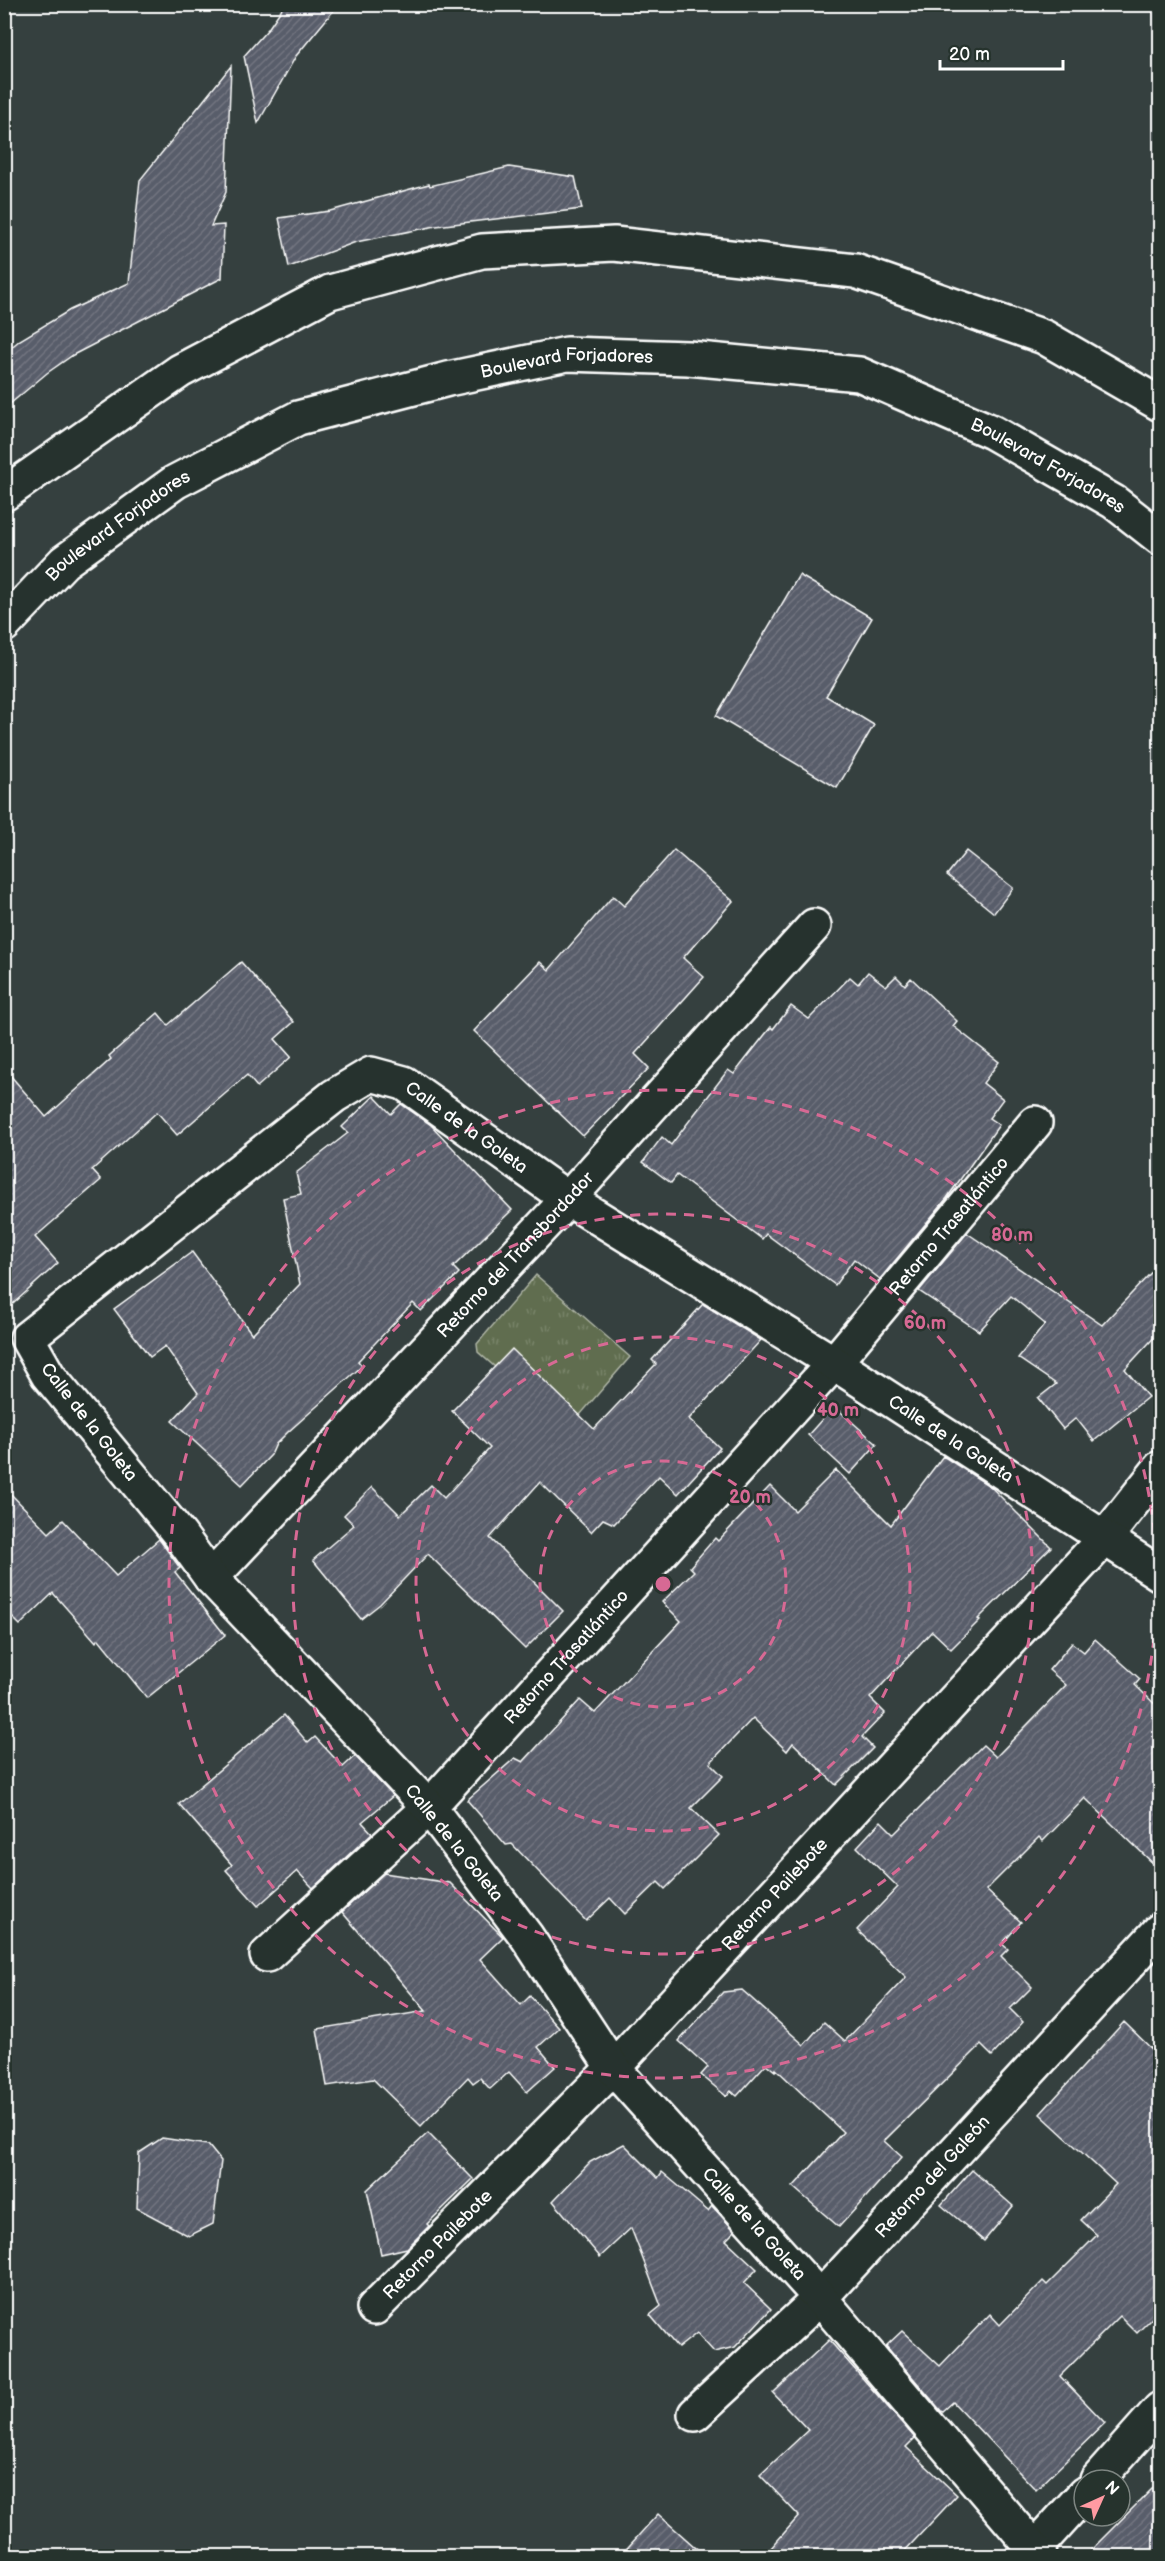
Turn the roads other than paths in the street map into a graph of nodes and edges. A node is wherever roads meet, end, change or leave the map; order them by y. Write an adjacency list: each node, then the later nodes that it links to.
1 (1161, 404): 2 (street)
2 (4, 494)
3 (1161, 538): 4 (street, Boulevard Forjadores)
4 (4, 626)
5 (814, 926): 7 (street, Retorno del Transbordador)
6 (1035, 1123): 8 (street, Retorno Trasatlántico)
7 (568, 1199): 8 (street, Calle de la Goleta); 12 (street, Retorno del Transbordador); 12 (street, Calle de la Goleta)
8 (834, 1363): 10 (street, Calle de la Goleta); 13 (street, Retorno Trasatlántico)
9 (1161, 1468): 10 (street, Retorno Pailebote)
10 (1104, 1539): 11 (street, Calle de la Goleta); 16 (street, Retorno Pailebote)
11 (1161, 1574)
12 (212, 1578): 13 (street, Calle de la Goleta)
13 (429, 1807): 15 (street, Retorno Trasatlántico); 16 (street, Calle de la Goleta)
14 (1161, 1930): 17 (street, Retorno del Galeón)
15 (267, 1955)
16 (614, 2068): 17 (street, Calle de la Goleta); 18 (street, Retorno Pailebote)
17 (820, 2298): 20 (street, Retorno del Galeón); 23 (street, Calle de la Goleta)
18 (374, 2308)
19 (1161, 2409): 21 (street)
20 (695, 2414)
21 (1108, 2468)
22 (1072, 2508): 23 (street)
23 (1034, 2554)

